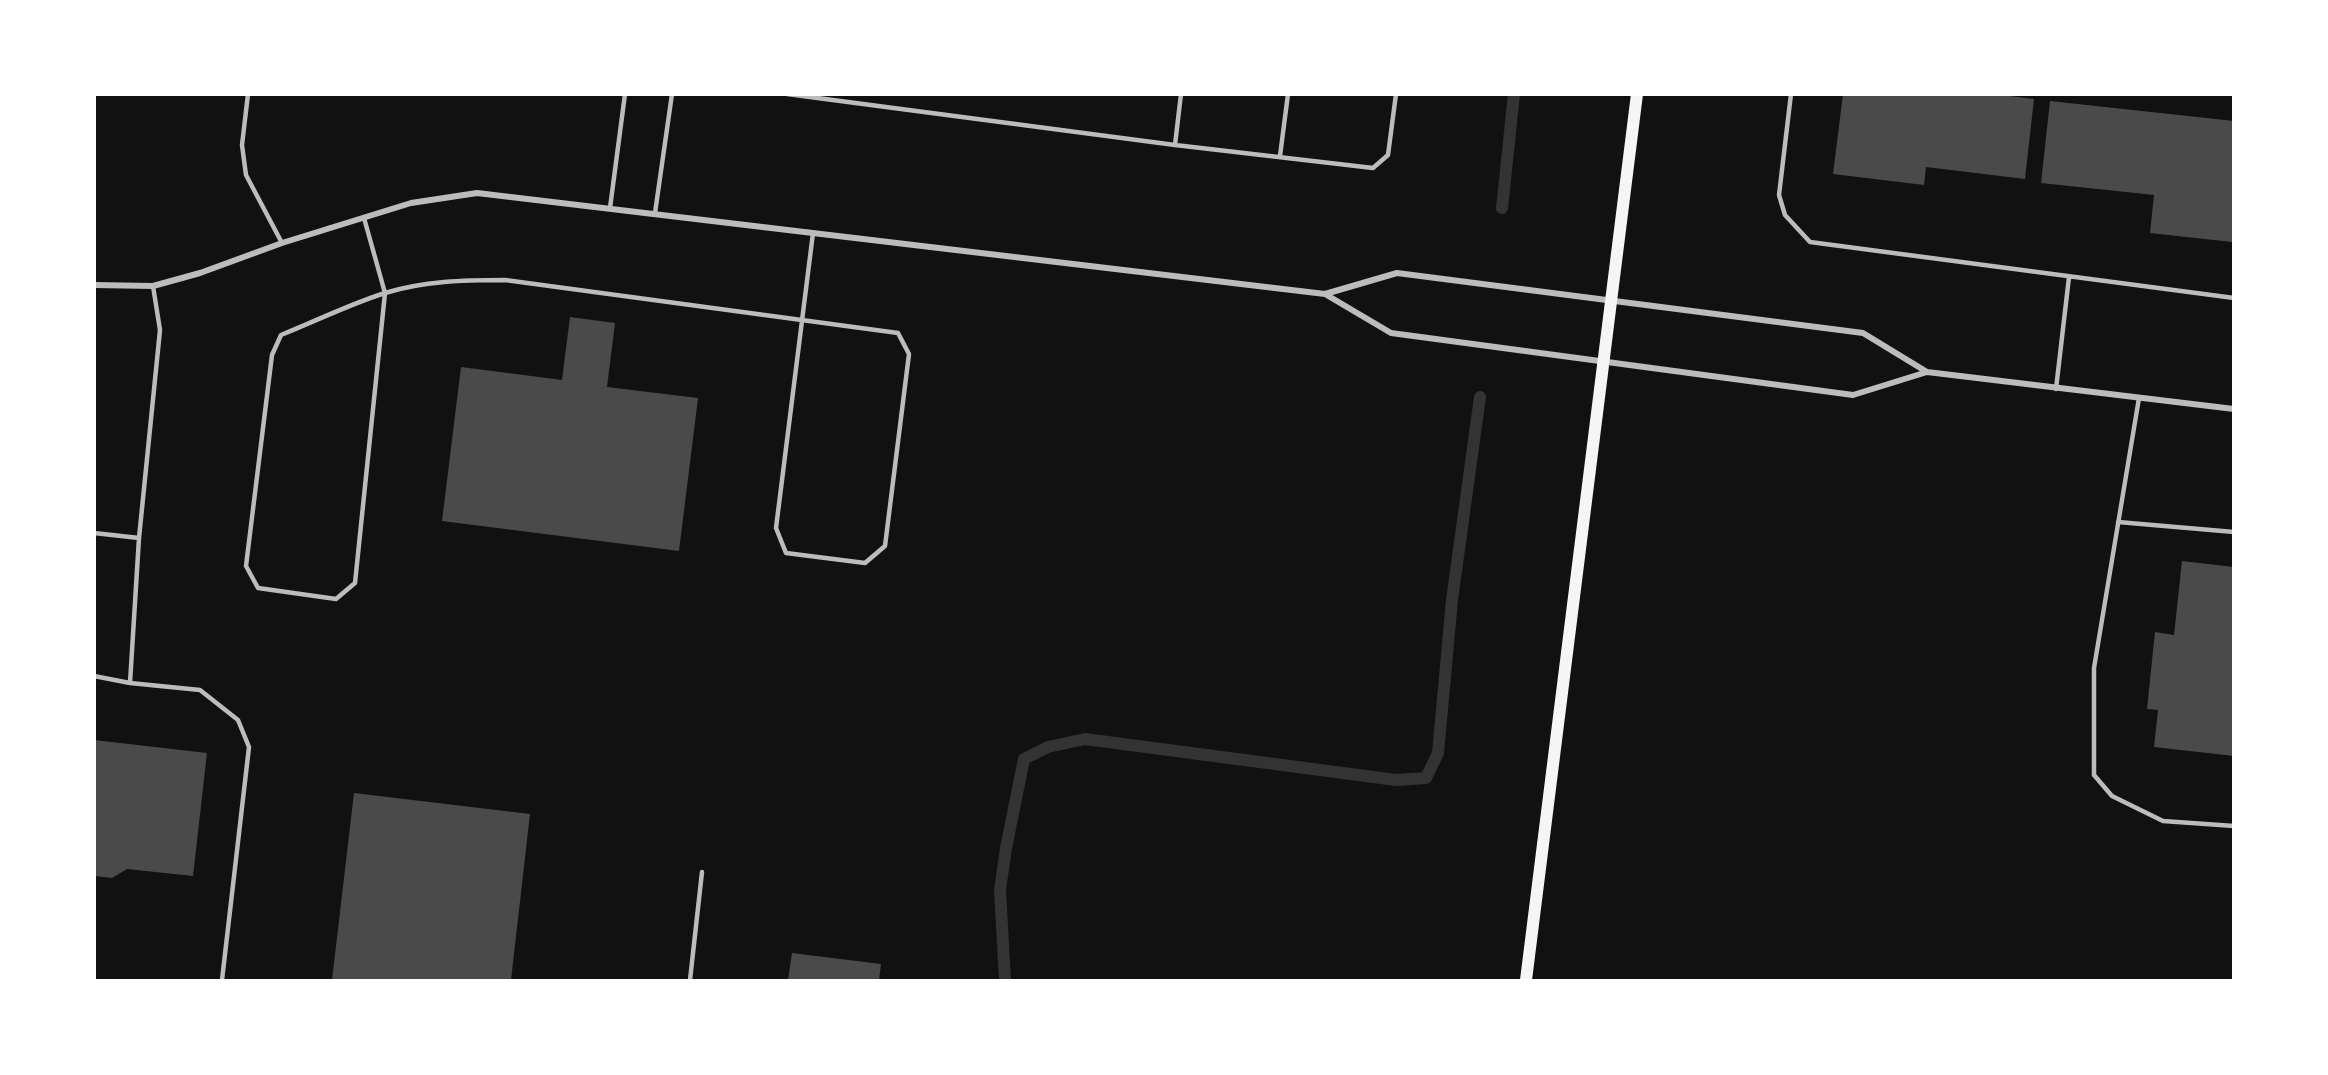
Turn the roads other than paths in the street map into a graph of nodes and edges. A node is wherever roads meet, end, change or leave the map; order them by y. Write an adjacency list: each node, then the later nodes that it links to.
1 (248, 94): 16 (lane)
2 (626, 94): 12 (lane)
3 (672, 94): 13 (lane)
4 (787, 94): 10 (lane)
5 (1181, 94): 10 (lane)
6 (1288, 94): 11 (lane)
7 (1396, 94): 11 (lane)
8 (1637, 94): 23 (main road)
9 (1791, 94): 17 (lane)
10 (1175, 145): 11 (lane)
11 (1280, 156)
12 (610, 208): 13 (street); 14 (street)
13 (655, 213): 15 (street)
14 (364, 218): 16 (street); 20 (lane)
15 (813, 233): 21 (street); 24 (lane)
16 (282, 243): 19 (street)
17 (2069, 277): 22 (lane); 27 (lane)
18 (94, 285): 19 (street)
19 (153, 285): 33 (lane)
20 (385, 293): 20 (lane); 24 (lane)
21 (1325, 294): 23 (street); 25 (street)
22 (2234, 298)
23 (1612, 301): 25 (main road); 26 (street)
24 (802, 319): 24 (lane)
25 (1605, 362): 26 (street); 40 (main road)
26 (1927, 372): 27 (street)
27 (2056, 389): 28 (street)
28 (2139, 398): 29 (street); 30 (lane)
29 (2234, 409)
30 (2118, 522): 31 (lane); 36 (lane)
31 (2234, 532)
32 (94, 533): 33 (lane)
33 (139, 538): 35 (lane)
34 (94, 676): 35 (lane)
35 (130, 683): 38 (lane)
36 (2234, 826)
37 (702, 872): 39 (lane)
38 (222, 981)
39 (690, 981)
40 (1526, 981)

